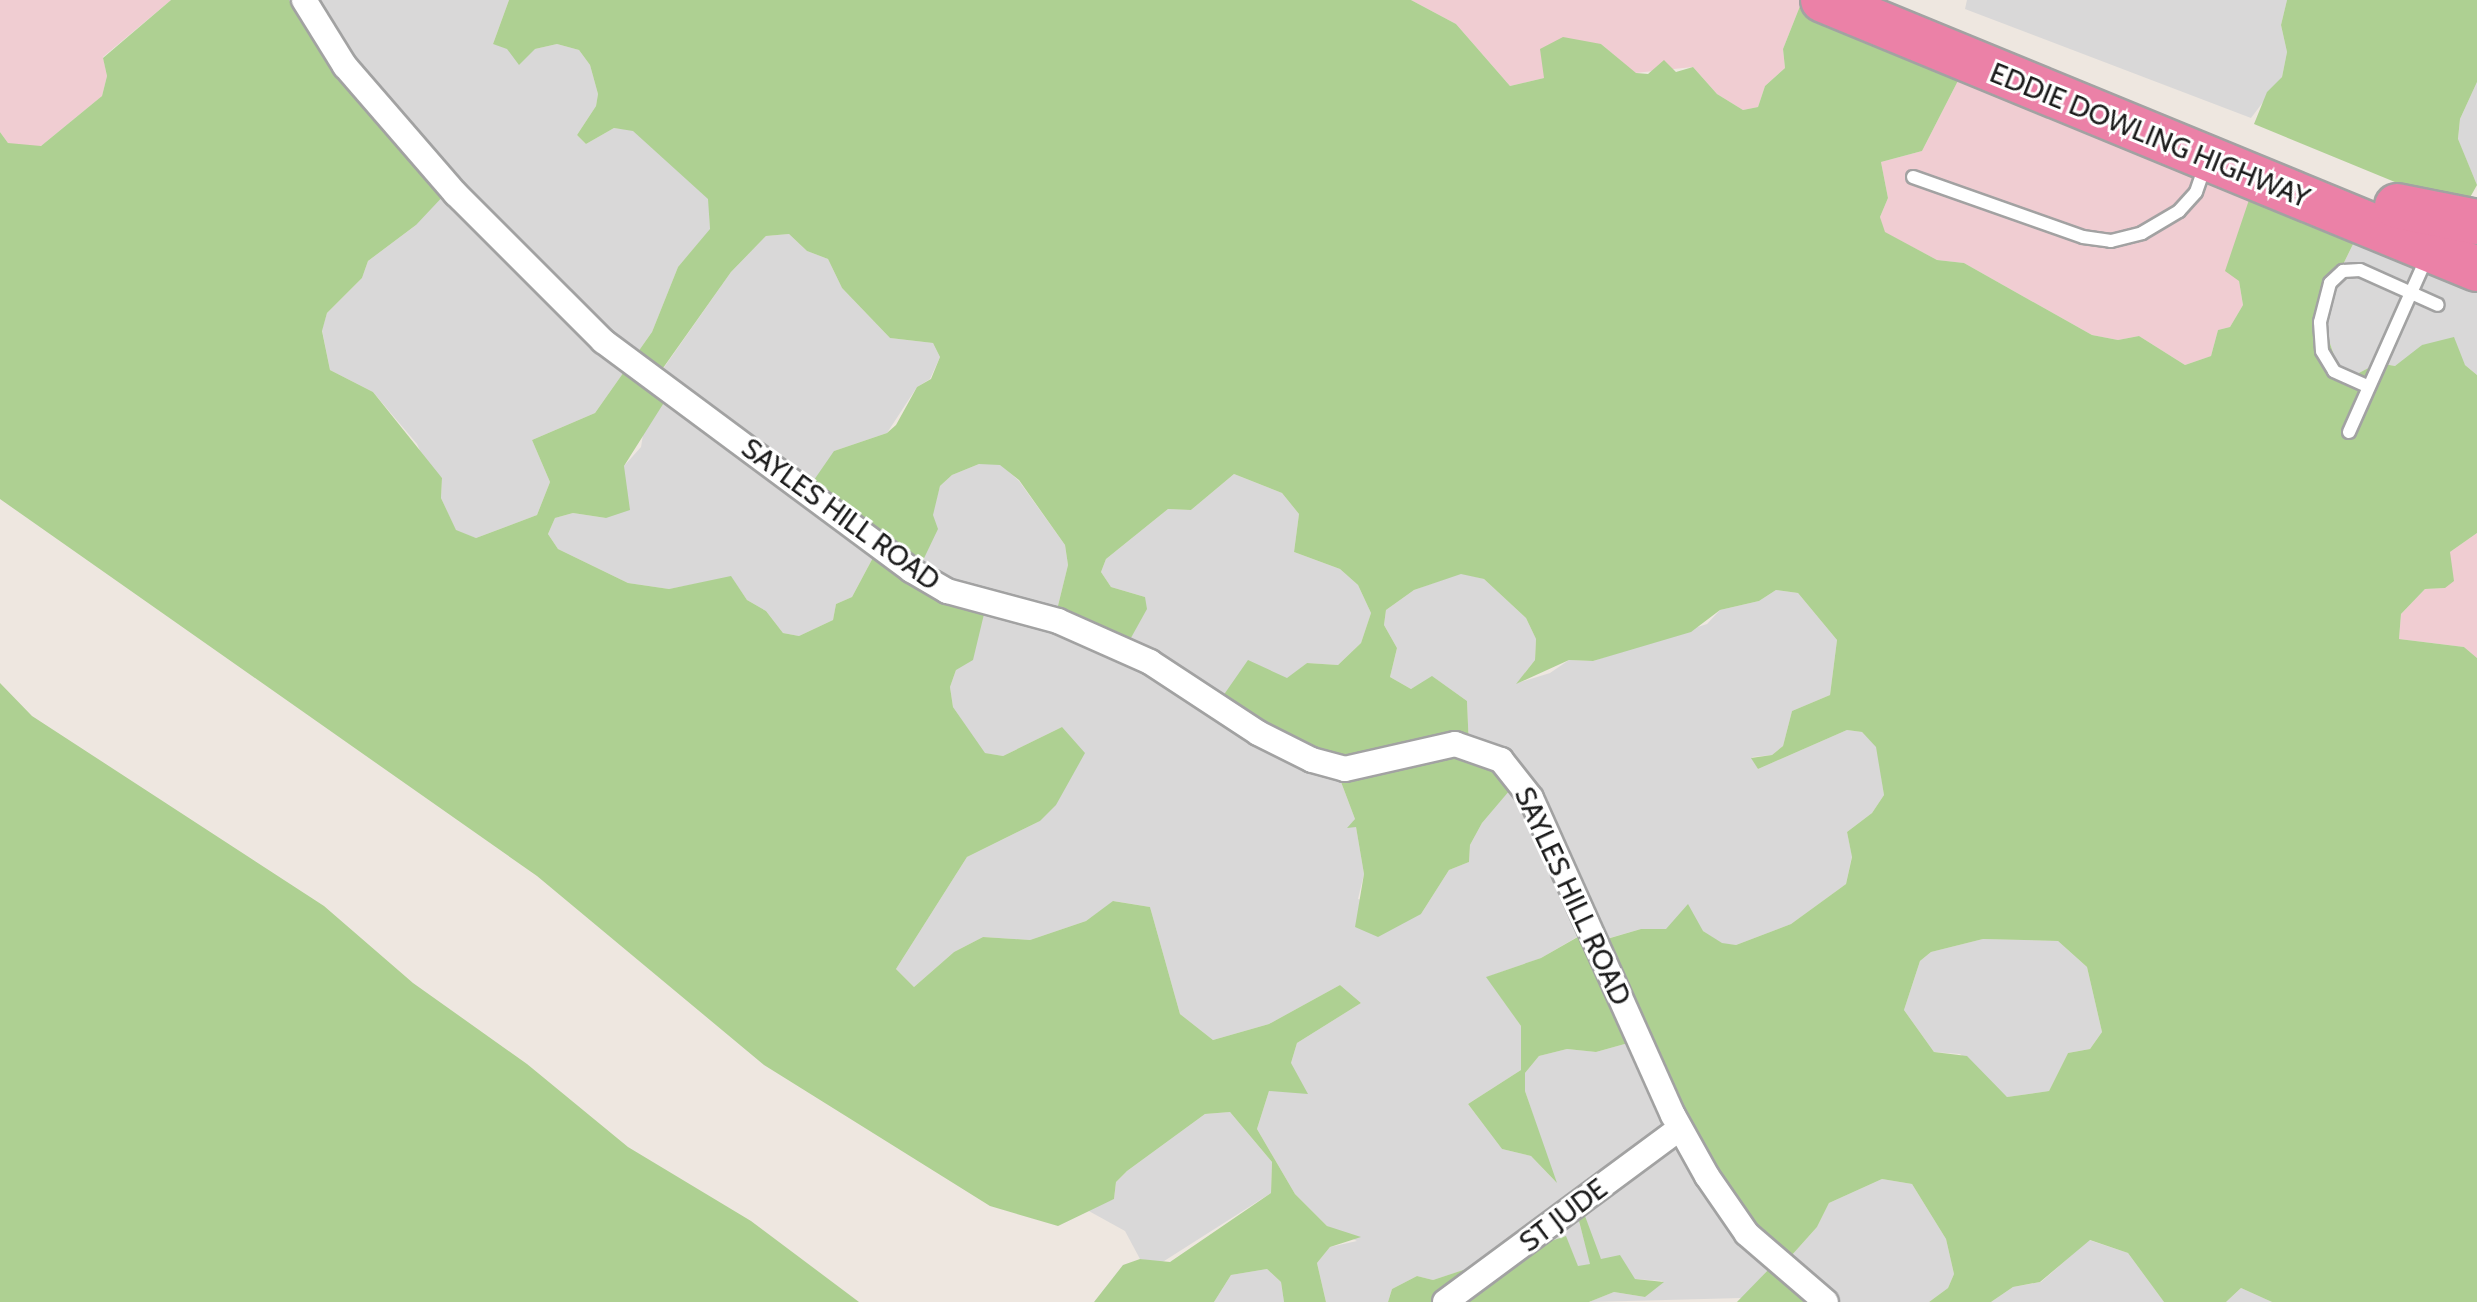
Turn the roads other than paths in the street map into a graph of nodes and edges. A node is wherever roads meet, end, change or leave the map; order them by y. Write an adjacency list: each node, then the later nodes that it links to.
1 (304, 0): 14 (street, SAYLES HILL ROAD)
2 (1823, 0): 4 (highway, EDDIE DOWLING HIGHWAY)
3 (1900, 0): 6 (highway, EDDIE DOWLING HIGHWAY)
4 (2207, 159): 5 (lane); 6 (highway, EDDIE DOWLING HIGHWAY)
5 (1913, 177)
6 (2390, 219): 7 (highway); 8 (highway, EDDIE DOWLING HIGHWAY); 9 (highway, EDDIE DOWLING HIGHWAY); 10 (highway)
7 (2477, 222)
8 (2477, 239)
9 (2477, 269)
10 (2419, 276): 11 (highway); 12 (lane); 12 (lane)
11 (2458, 298)
12 (2367, 386): 13 (lane)
13 (2349, 432)
14 (1680, 1128): 15 (street, ST JUDE); 16 (street, SAYLES HILL ROAD)
15 (1445, 1302)
16 (1826, 1302)

